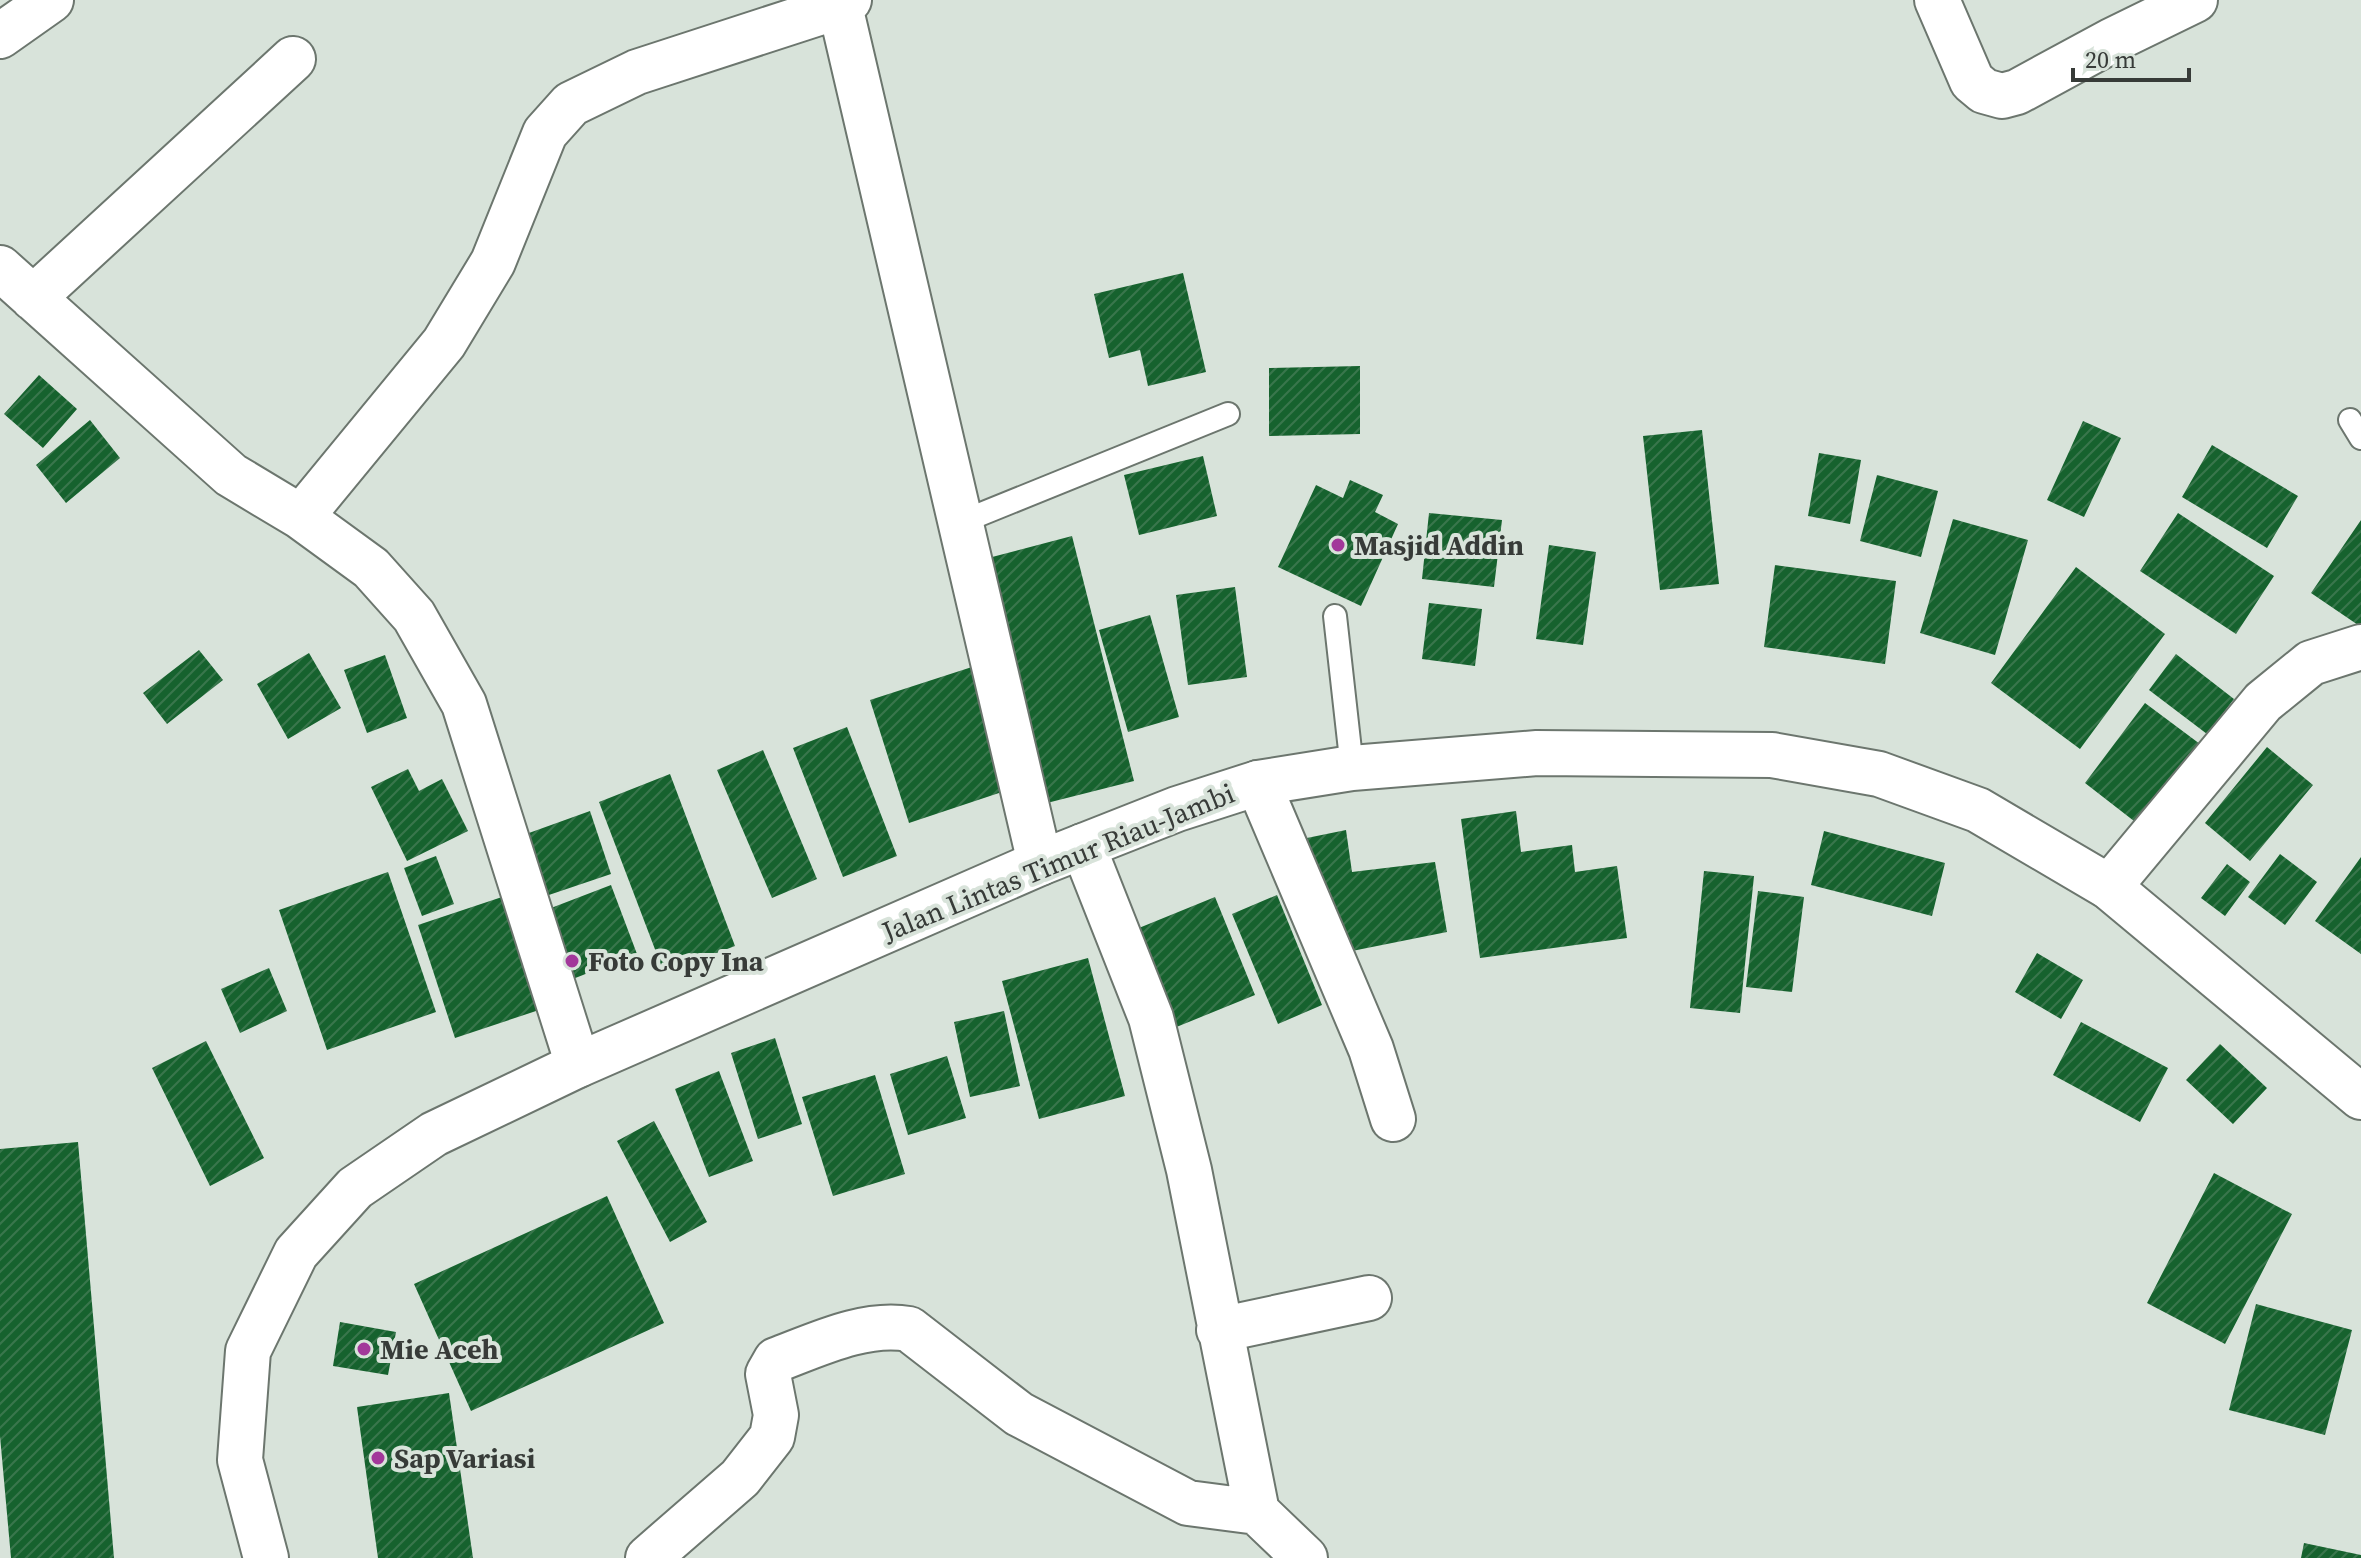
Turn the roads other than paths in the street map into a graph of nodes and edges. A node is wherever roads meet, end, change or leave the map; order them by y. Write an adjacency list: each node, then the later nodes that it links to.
1 (51, 0): 5 (main road)
2 (1937, 0): 3 (main road)
3 (2195, 0)
4 (844, 3): 10 (main road); 11 (main road)
5 (0, 36)
6 (293, 59): 8 (main road)
7 (0, 268): 8 (main road)
8 (33, 298): 10 (main road)
9 (1228, 414): 11 (lane)
10 (301, 517): 19 (main road)
11 (959, 523): 17 (main road)
12 (1335, 616): 14 (lane)
13 (2361, 647): 18 (main road)
14 (1352, 768): 15 (main road, Jalan Lintas Timur Riau-Jambi); 18 (main road, Jalan Lintas Timur Riau-Jambi)
15 (1258, 783): 16 (main road, Jalan Lintas Timur Riau-Jambi); 21 (main road)
16 (1083, 846): 17 (main road, Jalan Lintas Timur Riau-Jambi); 23 (main road)
17 (1040, 863): 19 (main road, Jalan Lintas Timur Riau-Jambi)
18 (2109, 887): 20 (main road, Jalan Lintas Timur Riau-Jambi)
19 (578, 1065): 25 (main road, Jalan Lintas Timur Riau-Jambi)
20 (2361, 1097)
21 (1393, 1119)
22 (1369, 1298): 23 (main road)
23 (1219, 1330): 24 (main road)
24 (1257, 1512): 26 (main road); 27 (main road)
25 (266, 1558)
26 (648, 1558)
27 (1305, 1558)

